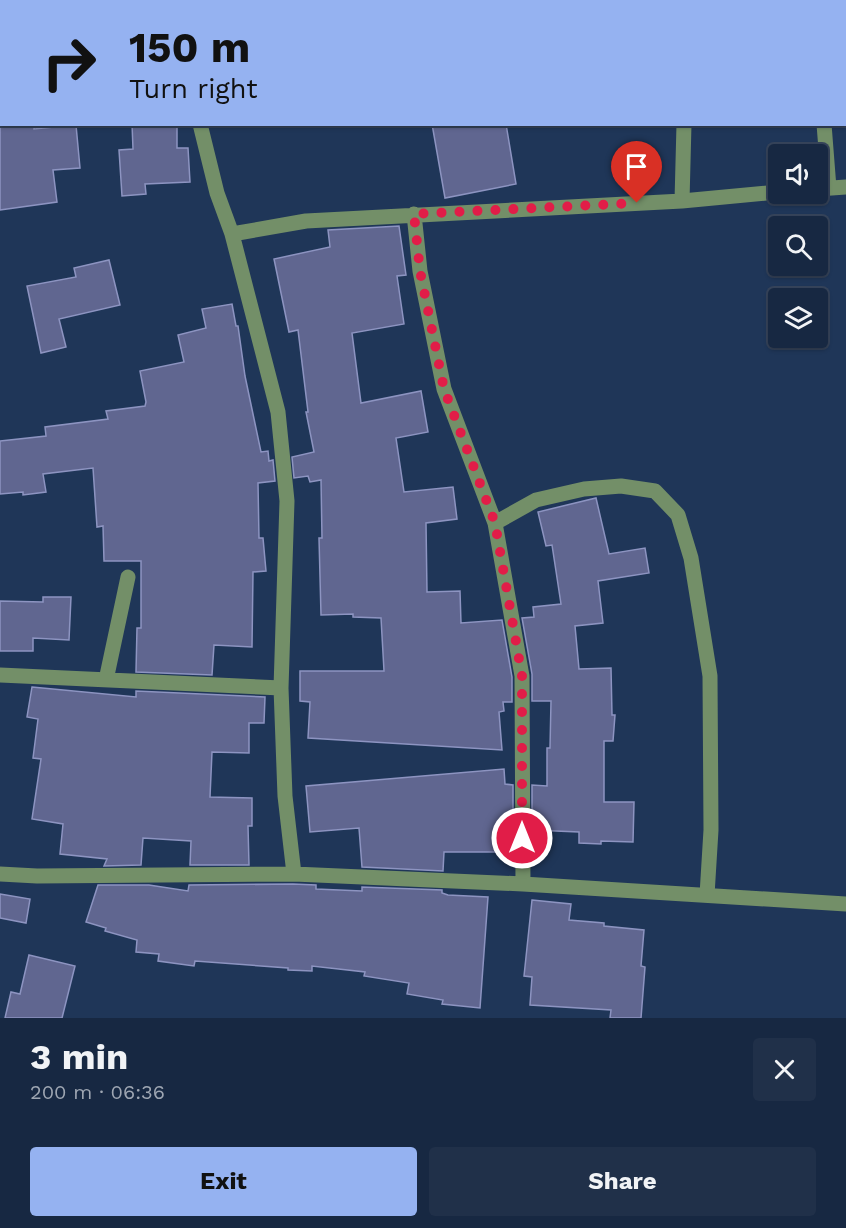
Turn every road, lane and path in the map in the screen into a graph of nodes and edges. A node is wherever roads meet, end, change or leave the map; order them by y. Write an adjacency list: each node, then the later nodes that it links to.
1 (200, 126): 10 (street)
2 (684, 126): 8 (street)
3 (824, 126): 4 (street)
4 (824, 144)
5 (846, 187): 6 (street)
6 (828, 188)
7 (768, 193): 8 (street)
8 (682, 201): 9 (street)
9 (414, 214): 10 (street); 11 (street)
10 (232, 234): 15 (street)
11 (495, 523): 18 (street); 19 (street)
12 (128, 577): 14 (street)
13 (0, 675): 14 (street)
14 (106, 680): 15 (street)
15 (281, 688): 17 (street)
16 (0, 874): 17 (street)
17 (294, 874): 18 (street)
18 (522, 884): 19 (street)
19 (707, 896): 20 (street)
20 (846, 904)

